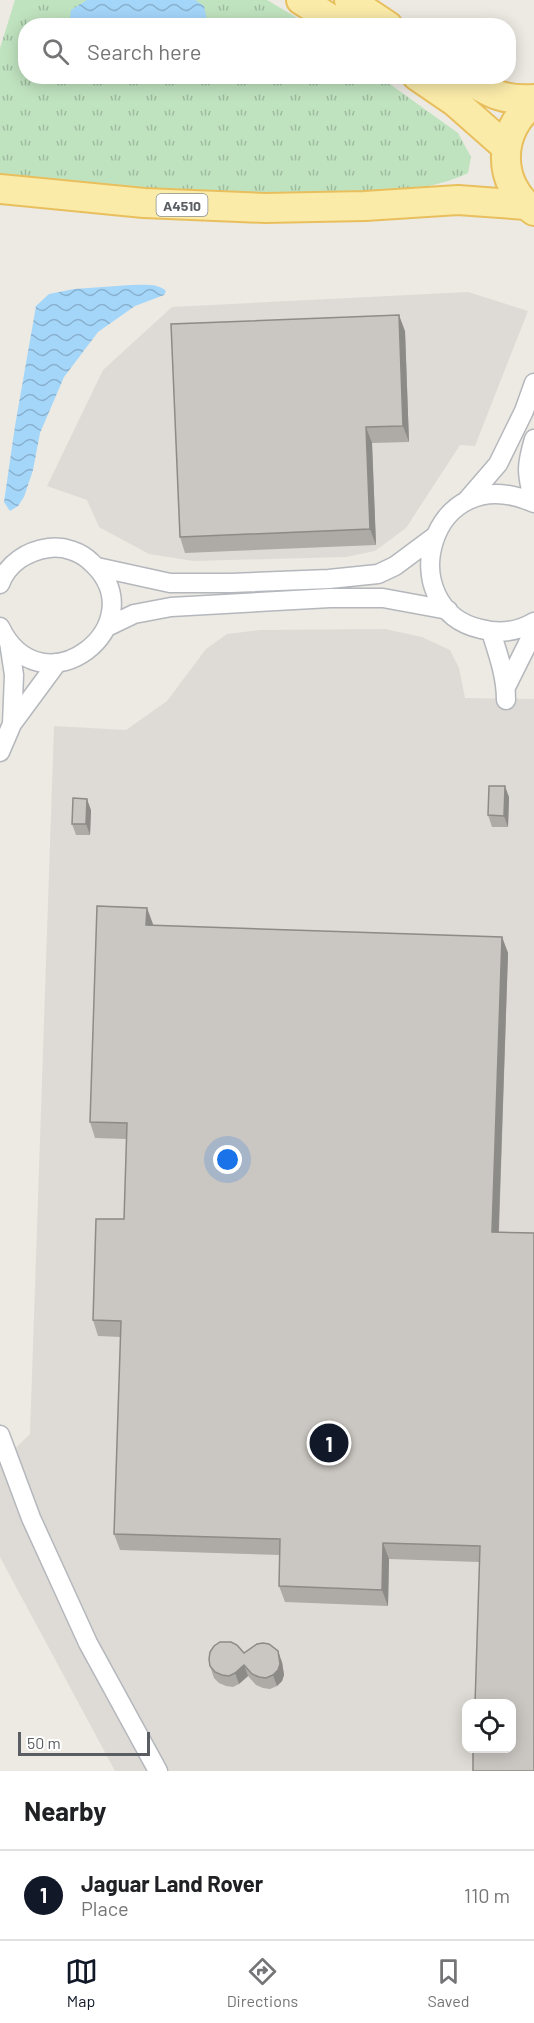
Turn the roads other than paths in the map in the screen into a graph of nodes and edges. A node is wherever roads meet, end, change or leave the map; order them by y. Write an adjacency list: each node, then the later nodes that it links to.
1 (301, 0): 3 (main road)
2 (349, 0): 4 (main road)
3 (329, 18)
4 (376, 18)
5 (429, 84): 8 (main road)
6 (474, 84): 7 (main road, A4510)
7 (534, 101): 8 (main road, A4510)
8 (505, 154): 10 (main road, A4510); 11 (main road, A4510)
9 (0, 189): 10 (main road, A4510)
10 (458, 200): 11 (main road, A4510)
11 (530, 208)
12 (534, 383): 14 (street)
13 (534, 439): 15 (street)
14 (466, 501): 15 (street); 16 (street)
15 (534, 502)
16 (434, 537): 17 (street); 19 (street)
17 (97, 567): 18 (street); 21 (street)
18 (0, 584)
19 (448, 610): 21 (street); 23 (street)
20 (534, 622): 23 (street)
21 (107, 627): 25 (street)
22 (534, 631): 23 (street)
23 (491, 632)
24 (4, 634): 25 (street); 26 (street)
25 (57, 663): 26 (street)
26 (12, 724): 27 (street)
27 (0, 752)
28 (0, 1435): 29 (street)
29 (158, 1771)

